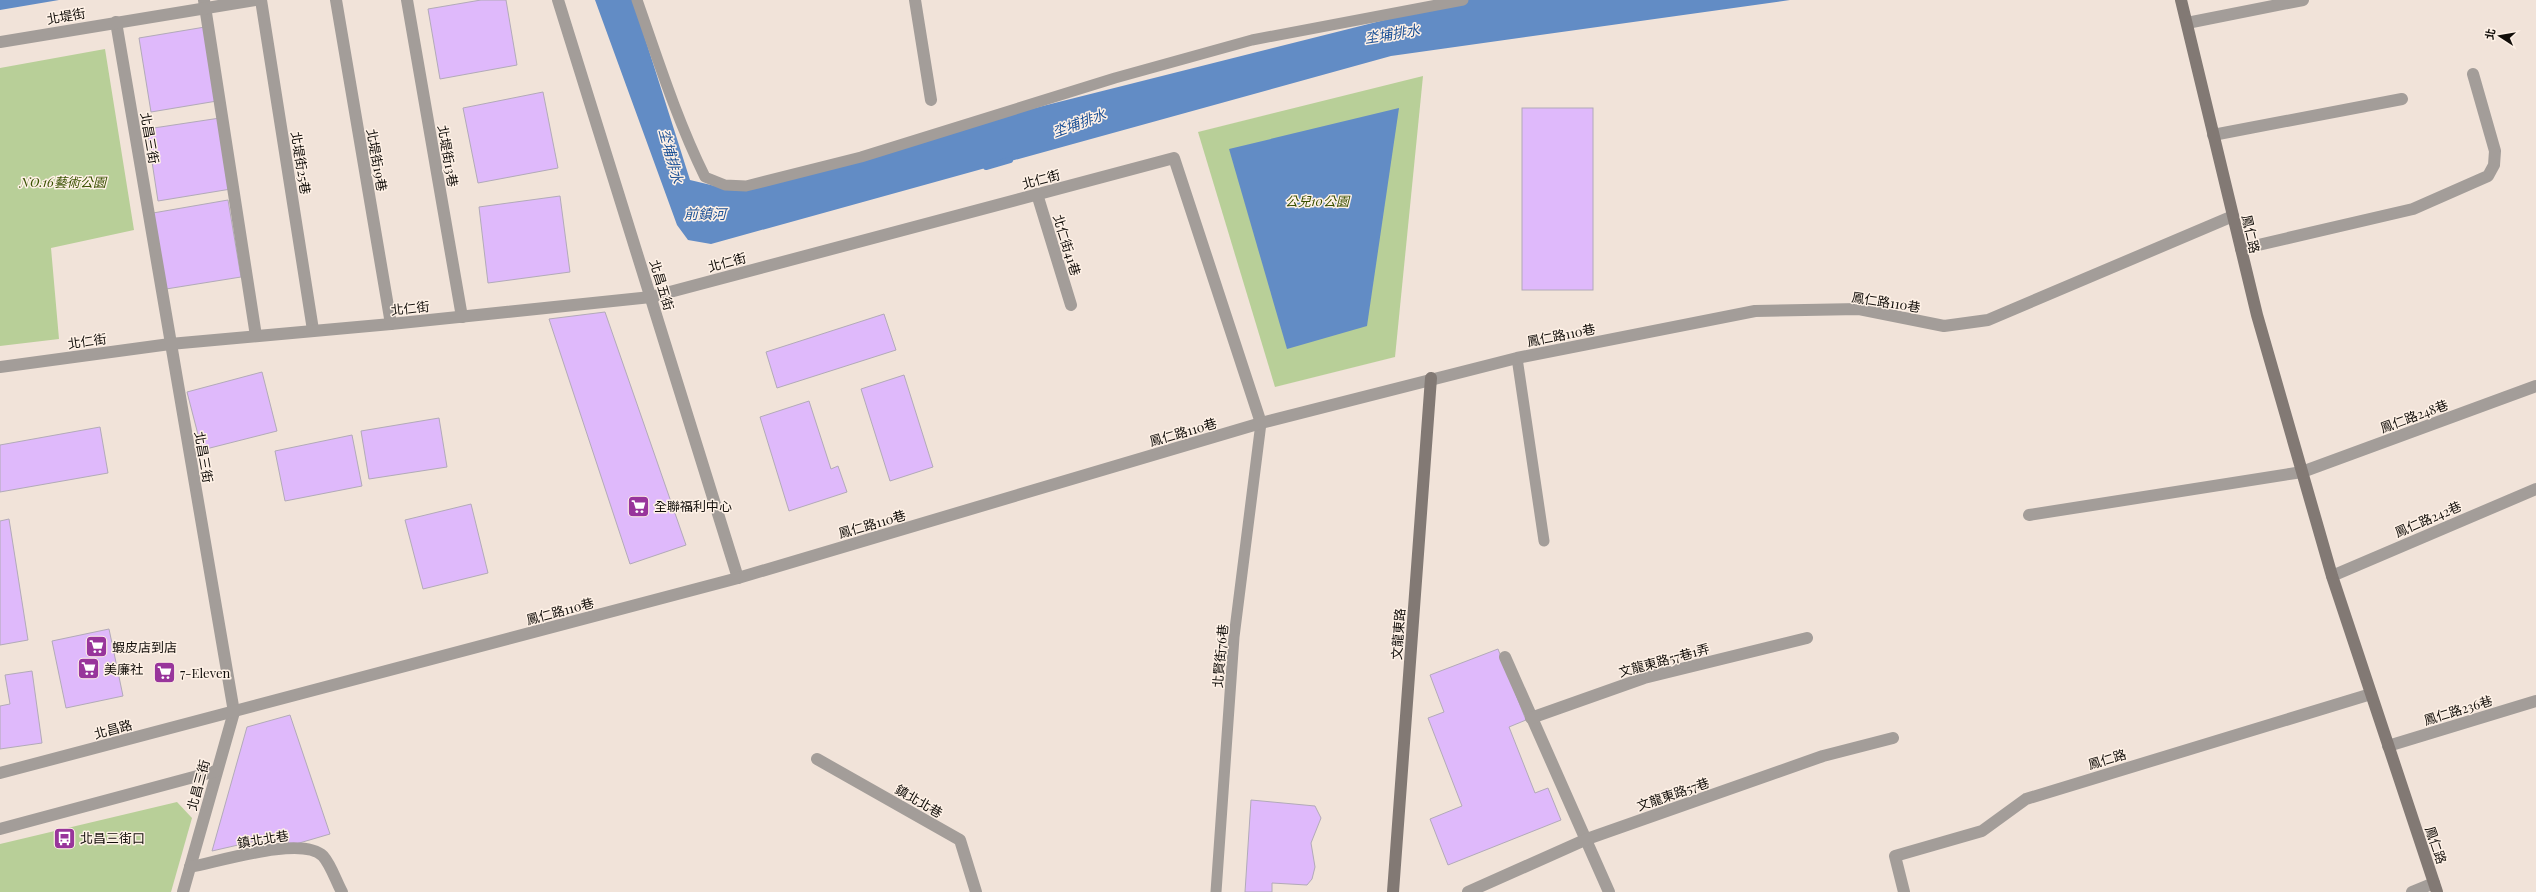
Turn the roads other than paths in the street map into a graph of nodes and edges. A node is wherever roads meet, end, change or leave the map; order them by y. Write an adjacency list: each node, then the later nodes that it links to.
1 (255, 0): 11 (street, 北堤街)
2 (261, 0): 26 (street, 北堤街25巷)
3 (336, 0): 25 (street, 北堤街19巷)
4 (407, 0): 24 (street, 北堤街13巷)
5 (558, 0): 22 (street, 北昌五街)
6 (637, 0): 8 (lane)
7 (915, 0): 17 (street)
8 (1463, 0)
9 (2181, 0): 13 (street, 鳳仁路)
10 (2303, 0): 13 (street)
11 (206, 4): 12 (street, 北堤街); 27 (street)
12 (116, 22): 14 (street, 北堤街); 28 (street, 北昌三街)
13 (2187, 23): 18 (street, 鳳仁路)
14 (0, 42)
15 (2473, 74): 21 (street)
16 (2402, 99): 18 (street)
17 (931, 100)
18 (2213, 135): 20 (street, 鳳仁路)
19 (1037, 194): 22 (street, 北仁街); 23 (street, 北仁街41巷); 33 (street, 北仁街)
20 (2233, 216): 21 (street, 鳳仁路); 29 (street, 鳳仁路110巷)
21 (2241, 249): 34 (street, 鳳仁路)
22 (651, 297): 24 (street, 北仁街); 39 (street, 北昌五街)
23 (1071, 305)
24 (462, 317): 25 (street, 北仁街)
25 (391, 324): 26 (street, 北仁街)
26 (313, 330): 27 (street, 北仁街)
27 (256, 336): 28 (street, 北仁街)
28 (170, 344): 30 (street, 北仁街); 44 (street, 北昌三街)
29 (1517, 358): 31 (street, 鳳仁路110巷); 37 (lane, 鳳仁路110巷)
30 (0, 367)
31 (1431, 378): 33 (street, 鳳仁路110巷); 59 (street, 文龍東路)
32 (2536, 386): 34 (street, 鳳仁路248巷)
33 (1261, 424): 39 (street, 鳳仁路110巷); 58 (lane, 北賢街76巷)
34 (2302, 472): 36 (street); 38 (street, 鳳仁路)
35 (2536, 489): 38 (street, 鳳仁路242巷)
36 (2029, 515)
37 (1544, 541)
38 (2332, 576): 42 (street, 鳳仁路)
39 (738, 578): 44 (street, 鳳仁路110巷)
40 (1807, 638): 45 (street, 文龍東路57巷1弄)
41 (1505, 657): 45 (street)
42 (2370, 694): 47 (street, 鳳仁路); 62 (street, 鳳仁路)
43 (2536, 701): 47 (street, 鳳仁路236巷)
44 (234, 712): 49 (street, 北昌三街); 50 (street, 北昌路)
45 (1531, 718): 52 (street)
46 (1893, 738): 52 (street, 文龍東路57巷)
47 (2388, 746): 54 (street, 鳳仁路)
48 (817, 759): 57 (street, 鎮北北巷)
49 (216, 771): 51 (street); 53 (street, 北昌三街)
50 (0, 774)
51 (0, 829)
52 (1587, 838): 60 (street, 文龍東路57巷); 61 (street)
53 (190, 868): 55 (street, 北昌三街); 56 (street, 鎮北北巷)
54 (2435, 888): 63 (street)
55 (183, 892)
56 (342, 892)
57 (976, 892)
58 (1216, 892)
59 (1393, 892)
60 (1468, 892)
61 (1609, 892)
62 (1904, 892)
63 (2412, 892)

